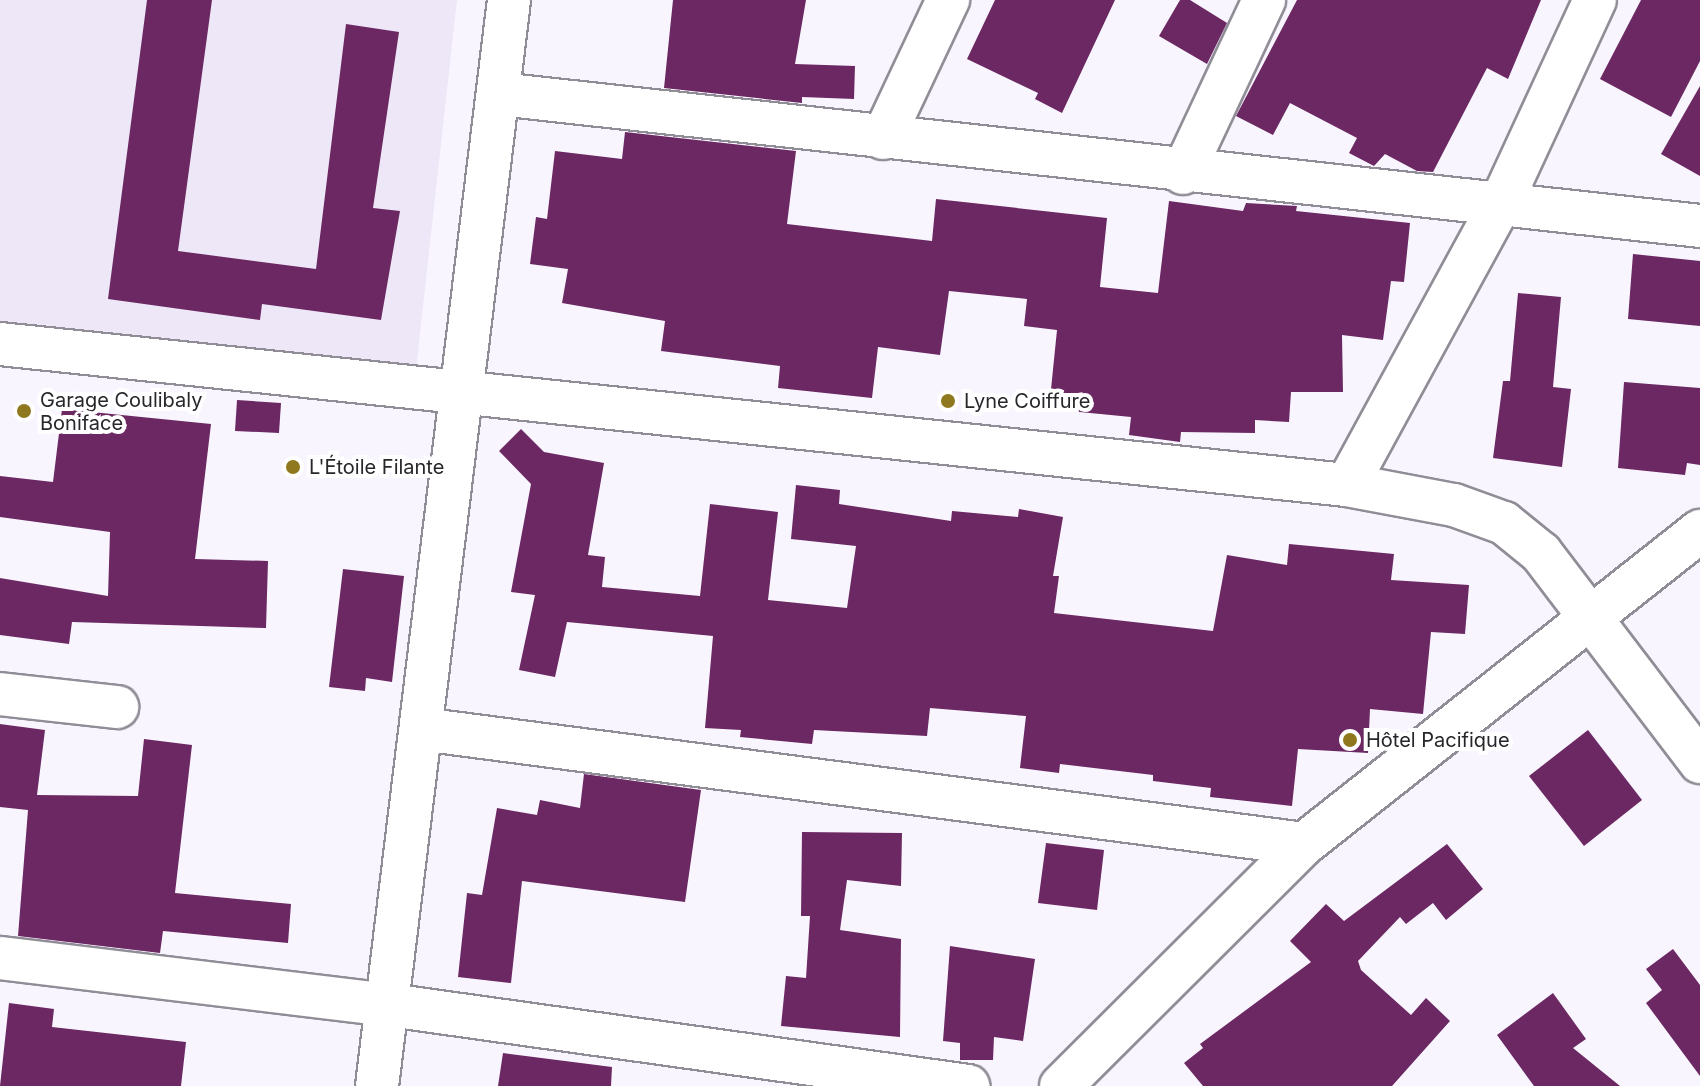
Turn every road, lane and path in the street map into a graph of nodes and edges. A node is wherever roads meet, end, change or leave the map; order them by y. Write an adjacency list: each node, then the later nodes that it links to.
1 (509, 0): 5 (street)
2 (948, 0): 6 (street)
3 (1264, 0): 7 (street)
4 (1595, 0): 8 (street)
5 (499, 94): 6 (street); 11 (street)
6 (883, 138): 7 (street)
7 (1183, 173): 8 (street)
8 (1502, 201): 9 (street); 12 (street)
9 (1700, 226)
10 (0, 344): 11 (street)
11 (461, 389): 12 (street); 17 (street)
12 (1347, 485): 14 (street)
13 (1700, 531): 14 (street)
14 (1591, 613): 18 (street); 19 (street)
15 (0, 694): 16 (street)
16 (117, 707)
17 (421, 729): 19 (street); 21 (street)
18 (1700, 762)
19 (1304, 844): 24 (street)
20 (0, 958): 21 (street)
21 (389, 1005): 22 (street); 23 (street)
22 (377, 1086)
23 (968, 1086)
24 (1061, 1086)

